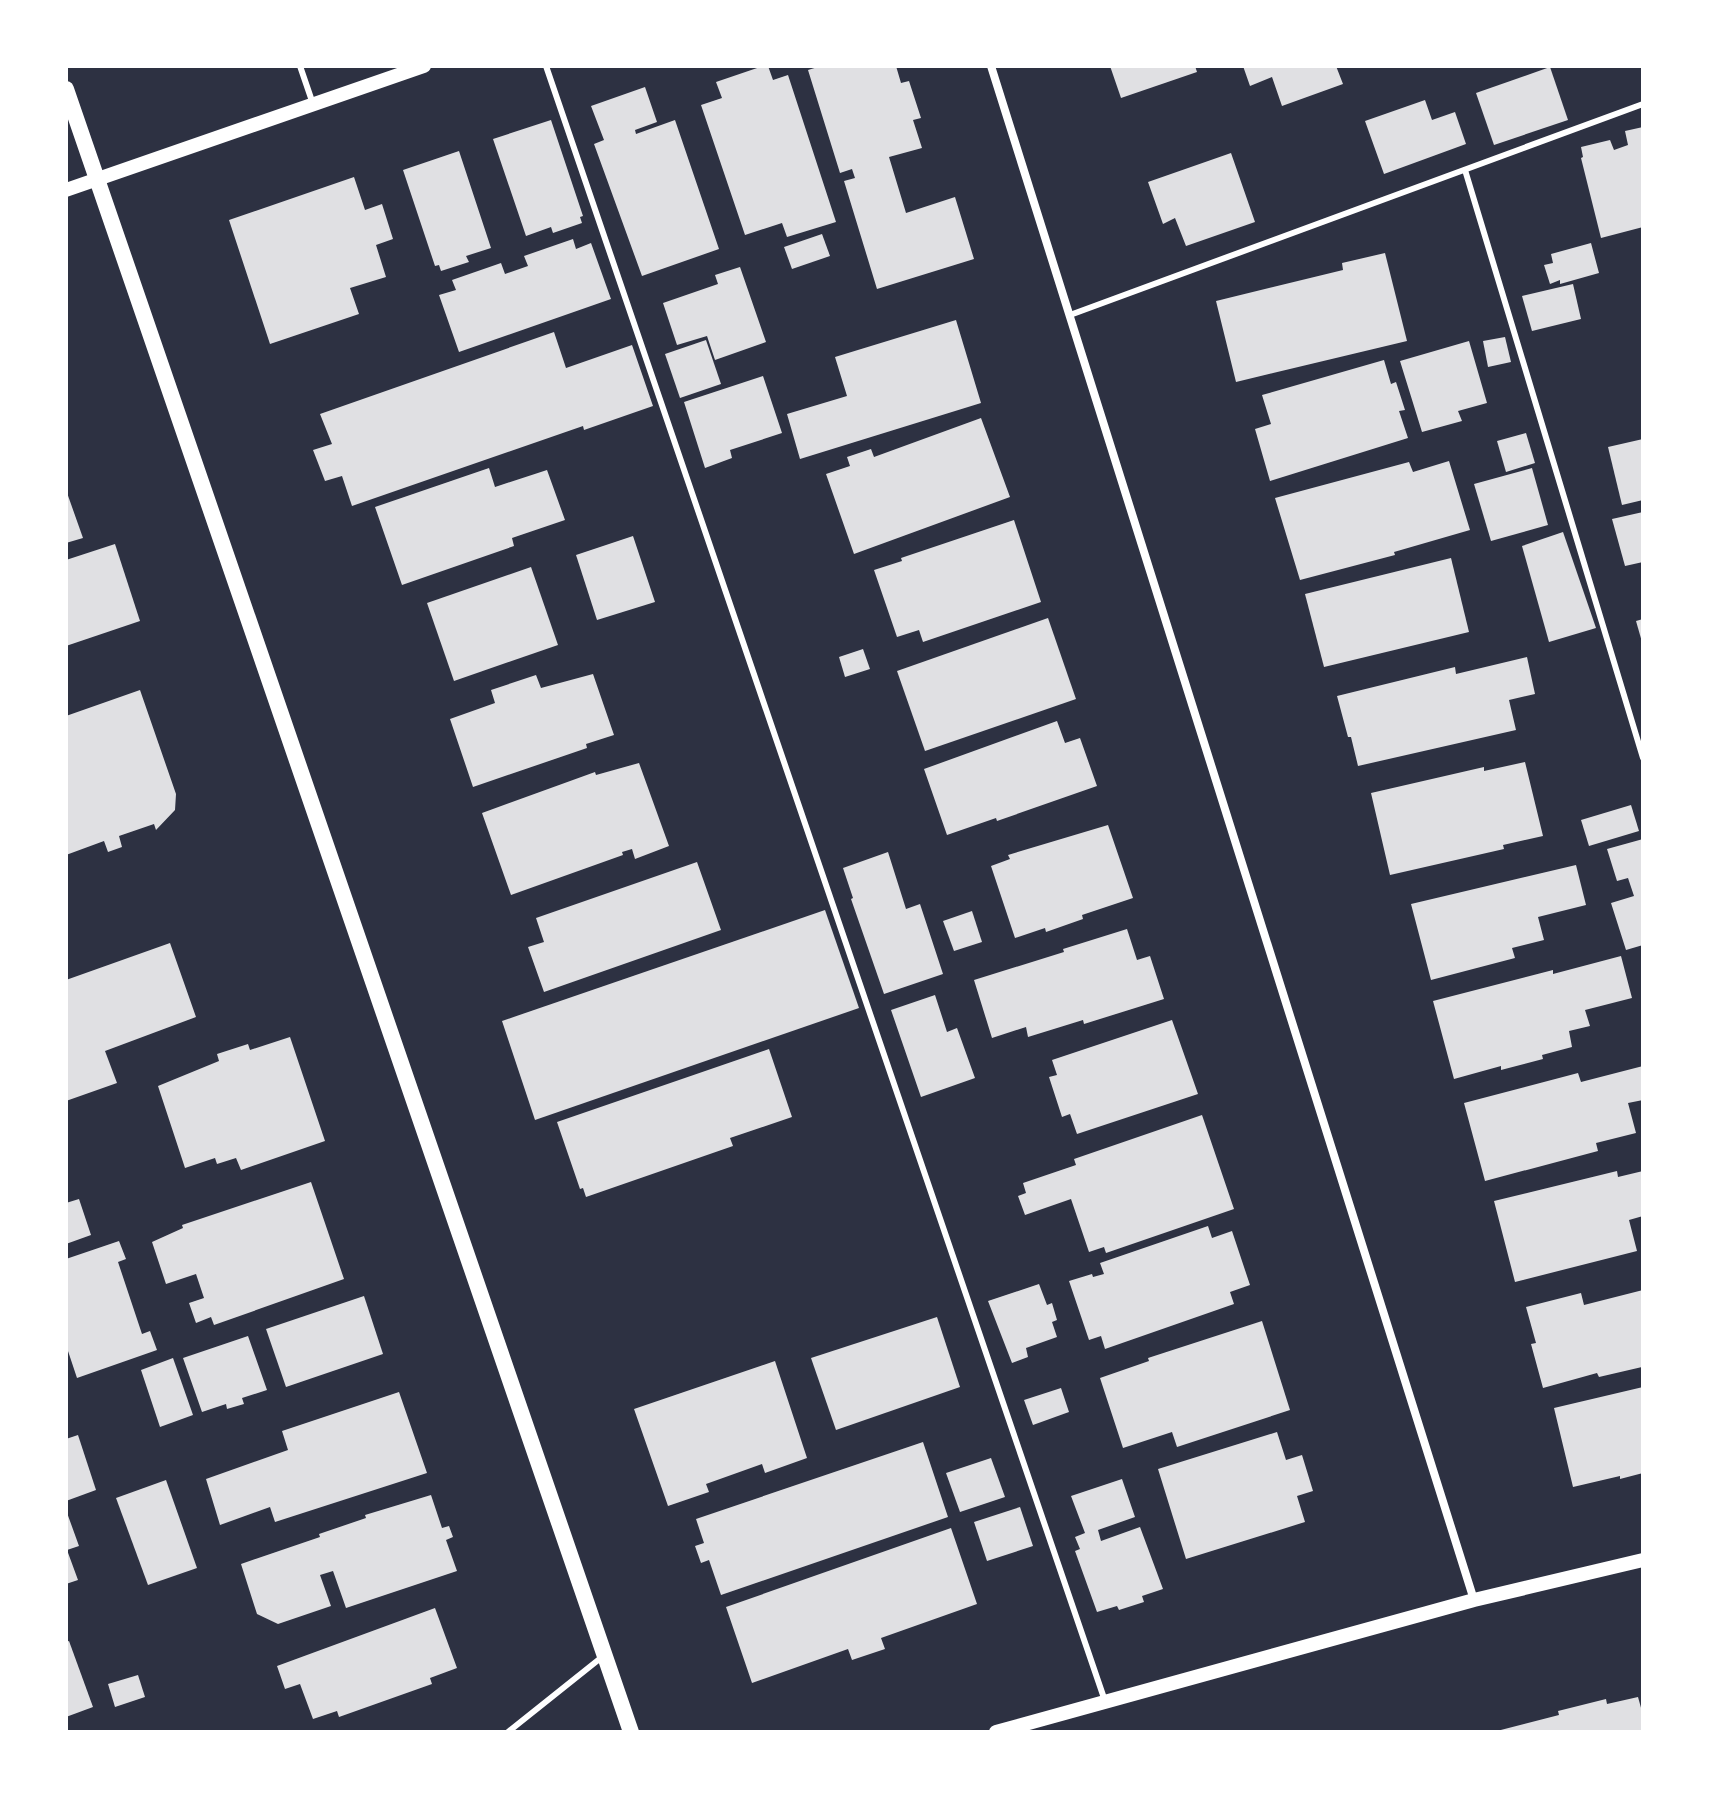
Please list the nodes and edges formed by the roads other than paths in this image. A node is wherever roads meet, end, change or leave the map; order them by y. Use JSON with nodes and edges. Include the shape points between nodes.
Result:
{"nodes":[{"id":1,"x":300,"y":66,"type":"edge"},
{"id":2,"x":424,"y":66,"type":"edge"},
{"id":3,"x":546,"y":66,"type":"edge"},
{"id":4,"x":991,"y":66,"type":"edge"},
{"id":5,"x":66,"y":89,"type":"edge"},
{"id":6,"x":1643,"y":104,"type":"edge"},
{"id":7,"x":314,"y":105,"type":"junction"},
{"id":8,"x":1465,"y":170,"type":"junction"},
{"id":9,"x":97,"y":179,"type":"junction"},
{"id":10,"x":66,"y":190,"type":"edge"},
{"id":11,"x":1070,"y":315,"type":"junction"},
{"id":12,"x":1643,"y":758,"type":"edge"},
{"id":13,"x":1643,"y":1560,"type":"edge"},
{"id":14,"x":1474,"y":1600,"type":"junction"},
{"id":15,"x":604,"y":1655,"type":"junction"},
{"id":16,"x":1105,"y":1701,"type":"junction"},
{"id":17,"x":508,"y":1732,"type":"edge"},
{"id":18,"x":631,"y":1732,"type":"edge"},
{"id":19,"x":996,"y":1732,"type":"edge"}],
"edges":[{"from":1,"to":7,"type":"lane"},
{"from":2,"to":7,"type":"street"},
{"from":3,"to":16,"type":"lane"},
{"from":4,"to":11,"type":"street"},
{"from":5,"to":9,"type":"main road"},
{"from":6,"to":8,"type":"lane"},
{"from":7,"to":9,"type":"street"},
{"from":8,"to":11,"type":"lane"},
{"from":8,"to":12,"type":"lane"},
{"from":9,"to":10,"type":"street"},
{"from":9,"to":15,"type":"main road"},
{"from":11,"to":14,"type":"street"},
{"from":13,"to":14,"type":"street"},
{"from":14,"to":16,"type":"street"},
{"from":15,"to":17,"type":"lane"},
{"from":15,"to":18,"type":"main road"},
{"from":16,"to":19,"type":"street"}]}
